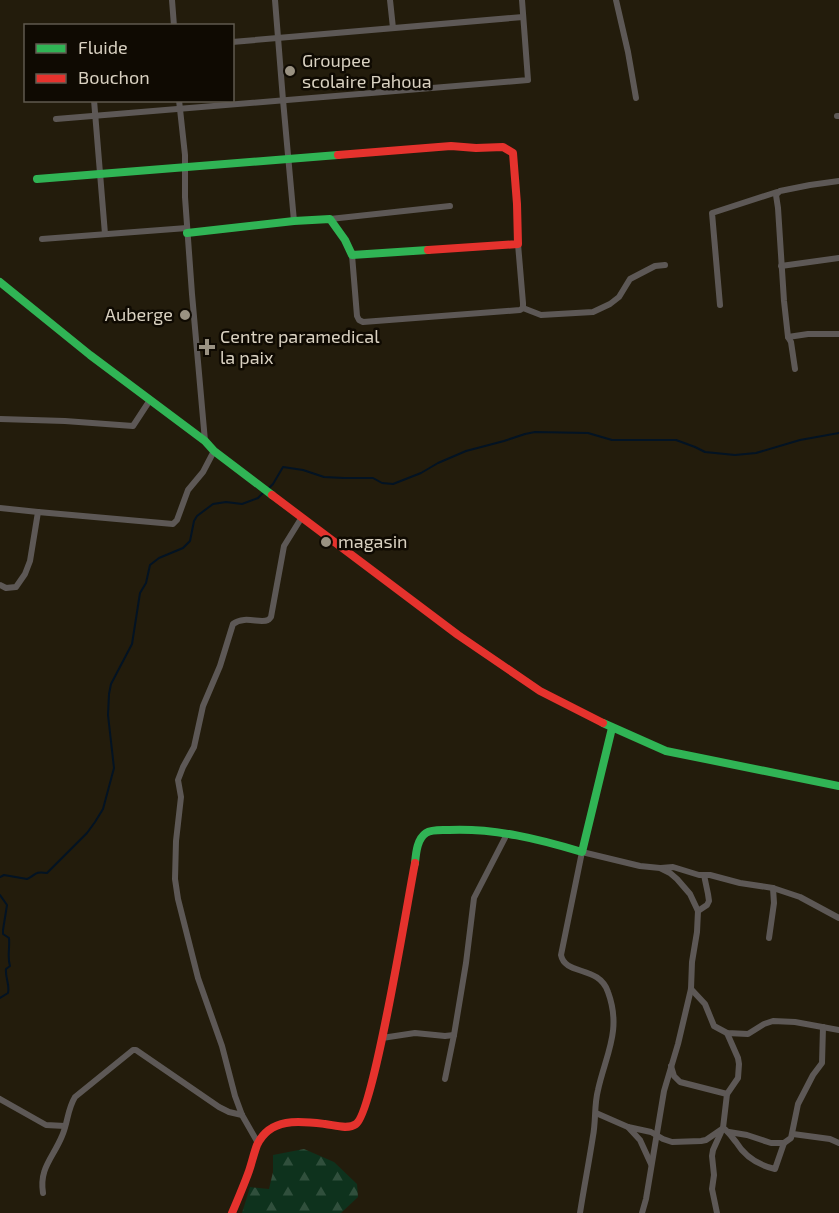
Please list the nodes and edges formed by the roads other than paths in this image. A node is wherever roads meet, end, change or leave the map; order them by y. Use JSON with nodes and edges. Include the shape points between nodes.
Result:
{"nodes":[{"id":1,"x":172,"y":0,"type":"edge"},
{"id":2,"x":275,"y":0,"type":"edge"},
{"id":3,"x":390,"y":0,"type":"edge"},
{"id":4,"x":522,"y":0,"type":"edge"},
{"id":5,"x":616,"y":0,"type":"edge"},
{"id":6,"x":523,"y":17,"type":"junction"},
{"id":7,"x":174,"y":24,"type":"edge"},
{"id":8,"x":393,"y":28,"type":"junction"},
{"id":9,"x":278,"y":38,"type":"junction"},
{"id":10,"x":234,"y":42,"type":"edge"},
{"id":11,"x":636,"y":98,"type":"dead end"},
{"id":12,"x":283,"y":100,"type":"junction"},
{"id":13,"x":94,"y":102,"type":"edge"},
{"id":14,"x":179,"y":102,"type":"edge"},
{"id":15,"x":180,"y":109,"type":"junction"},
{"id":16,"x":96,"y":116,"type":"junction"},
{"id":17,"x":56,"y":119,"type":"dead end"},
{"id":18,"x":288,"y":159,"type":"junction"},
{"id":19,"x":184,"y":169,"type":"junction"},
{"id":20,"x":101,"y":175,"type":"junction"},
{"id":21,"x":37,"y":179,"type":"dead end"},
{"id":22,"x":839,"y":181,"type":"edge"},
{"id":23,"x":777,"y":192,"type":"junction"},
{"id":24,"x":450,"y":206,"type":"dead end"},
{"id":25,"x":330,"y":219,"type":"junction"},
{"id":26,"x":294,"y":221,"type":"junction"},
{"id":27,"x":187,"y":231,"type":"junction"},
{"id":28,"x":105,"y":234,"type":"junction"},
{"id":29,"x":42,"y":239,"type":"dead end"},
{"id":30,"x":518,"y":244,"type":"junction"},
{"id":31,"x":352,"y":255,"type":"junction"},
{"id":32,"x":839,"y":258,"type":"edge"},
{"id":33,"x":665,"y":265,"type":"dead end"},
{"id":34,"x":781,"y":266,"type":"junction"},
{"id":35,"x":0,"y":282,"type":"edge"},
{"id":36,"x":720,"y":305,"type":"dead end"},
{"id":37,"x":523,"y":308,"type":"junction"},
{"id":38,"x":839,"y":334,"type":"edge"},
{"id":39,"x":788,"y":337,"type":"junction"},
{"id":40,"x":795,"y":369,"type":"dead end"},
{"id":41,"x":150,"y":400,"type":"junction"},
{"id":42,"x":0,"y":419,"type":"edge"},
{"id":43,"x":205,"y":441,"type":"junction"},
{"id":44,"x":214,"y":451,"type":"junction"},
{"id":45,"x":0,"y":508,"type":"edge"},
{"id":46,"x":38,"y":512,"type":"junction"},
{"id":47,"x":302,"y":517,"type":"junction"},
{"id":48,"x":0,"y":585,"type":"edge"},
{"id":49,"x":612,"y":729,"type":"junction"},
{"id":50,"x":839,"y":786,"type":"edge"},
{"id":51,"x":507,"y":834,"type":"junction"},
{"id":52,"x":582,"y":852,"type":"junction"},
{"id":53,"x":660,"y":868,"type":"junction"},
{"id":54,"x":681,"y":869,"type":"junction"},
{"id":55,"x":704,"y":875,"type":"junction"},
{"id":56,"x":677,"y":879,"type":"junction"},
{"id":57,"x":772,"y":888,"type":"junction"},
{"id":58,"x":698,"y":911,"type":"junction"},
{"id":59,"x":839,"y":918,"type":"edge"},
{"id":60,"x":769,"y":939,"type":"dead end"},
{"id":61,"x":691,"y":989,"type":"junction"},
{"id":62,"x":823,"y":1027,"type":"junction"},
{"id":63,"x":839,"y":1030,"type":"edge"},
{"id":64,"x":727,"y":1033,"type":"junction"},
{"id":65,"x":454,"y":1035,"type":"junction"},
{"id":66,"x":382,"y":1038,"type":"junction"},
{"id":67,"x":671,"y":1065,"type":"junction"},
{"id":68,"x":445,"y":1079,"type":"dead end"},
{"id":69,"x":727,"y":1094,"type":"junction"},
{"id":70,"x":0,"y":1100,"type":"edge"},
{"id":71,"x":596,"y":1113,"type":"junction"},
{"id":72,"x":242,"y":1115,"type":"junction"},
{"id":73,"x":65,"y":1126,"type":"junction"},
{"id":74,"x":628,"y":1127,"type":"junction"},
{"id":75,"x":725,"y":1130,"type":"junction"},
{"id":76,"x":793,"y":1134,"type":"junction"},
{"id":77,"x":657,"y":1135,"type":"junction"},
{"id":78,"x":258,"y":1143,"type":"junction"},
{"id":79,"x":784,"y":1143,"type":"junction"},
{"id":80,"x":839,"y":1143,"type":"edge"},
{"id":81,"x":651,"y":1165,"type":"junction"},
{"id":82,"x":43,"y":1193,"type":"dead end"},
{"id":83,"x":642,"y":1212,"type":"edge"},
{"id":84,"x":232,"y":1213,"type":"edge"},
{"id":85,"x":580,"y":1213,"type":"edge"},
{"id":86,"x":717,"y":1213,"type":"edge"}],
"edges":[{"from":1,"to":7,"type":"street"},
{"from":2,"to":9,"type":"street"},
{"from":3,"to":8,"type":"street"},
{"from":4,"to":6,"type":"street"},
{"from":5,"to":11,"type":"street"},
{"from":6,"to":8,"type":"street"},
{"from":6,"to":12,"type":"street","via":[[528,80]]},
{"from":8,"to":9,"type":"street"},
{"from":9,"to":10,"type":"street"},
{"from":9,"to":12,"type":"street"},
{"from":12,"to":15,"type":"street"},
{"from":12,"to":18,"type":"street"},
{"from":13,"to":16,"type":"street"},
{"from":14,"to":15,"type":"street"},
{"from":15,"to":16,"type":"street"},
{"from":15,"to":19,"type":"street"},
{"from":16,"to":17,"type":"street"},
{"from":16,"to":20,"type":"street"},
{"from":18,"to":19,"type":"street"},
{"from":18,"to":26,"type":"street"},
{"from":18,"to":30,"type":"street","via":[[451,146],[508,148],[514,160]]},
{"from":19,"to":20,"type":"street"},
{"from":19,"to":27,"type":"street"},
{"from":20,"to":21,"type":"street"},
{"from":20,"to":28,"type":"street"},
{"from":22,"to":23,"type":"street"},
{"from":23,"to":34,"type":"street"},
{"from":23,"to":36,"type":"street","via":[[712,213]]},
{"from":24,"to":25,"type":"street"},
{"from":25,"to":26,"type":"street"},
{"from":25,"to":31,"type":"street"},
{"from":26,"to":27,"type":"street"},
{"from":27,"to":28,"type":"street"},
{"from":27,"to":43,"type":"street"},
{"from":28,"to":29,"type":"street"},
{"from":30,"to":31,"type":"street"},
{"from":30,"to":37,"type":"street"},
{"from":31,"to":37,"type":"street","via":[[357,316],[363,322]]},
{"from":32,"to":34,"type":"street"},
{"from":33,"to":37,"type":"street","via":[[630,279],[619,297],[593,312],[541,315]]},
{"from":34,"to":39,"type":"street"},
{"from":35,"to":41,"type":"street"},
{"from":38,"to":39,"type":"street"},
{"from":39,"to":40,"type":"street"},
{"from":41,"to":42,"type":"street","via":[[133,426]]},
{"from":41,"to":43,"type":"street"},
{"from":43,"to":44,"type":"street"},
{"from":44,"to":46,"type":"street","via":[[188,490],[173,524]]},
{"from":44,"to":47,"type":"street"},
{"from":45,"to":46,"type":"street"},
{"from":46,"to":48,"type":"street","via":[[25,574],[16,587]]},
{"from":47,"to":49,"type":"street","via":[[467,642],[540,691]]},
{"from":47,"to":72,"type":"street","via":[[284,546],[271,617],[233,624],[203,706],[194,747],[178,780],[178,899],[198,978]]},
{"from":49,"to":50,"type":"street","via":[[666,751]]},
{"from":49,"to":52,"type":"street"},
{"from":51,"to":52,"type":"street"},
{"from":51,"to":65,"type":"street","via":[[474,898]]},
{"from":51,"to":66,"type":"street","via":[[435,831],[426,833],[418,844]]},
{"from":52,"to":53,"type":"street"},
{"from":52,"to":71,"type":"street","via":[[561,955],[567,966],[604,982],[613,1007],[612,1040]]},
{"from":53,"to":54,"type":"street"},
{"from":53,"to":56,"type":"street"},
{"from":54,"to":55,"type":"street"},
{"from":54,"to":56,"type":"street"},
{"from":55,"to":57,"type":"street"},
{"from":55,"to":58,"type":"street","via":[[709,903]]},
{"from":56,"to":58,"type":"street"},
{"from":57,"to":59,"type":"street","via":[[800,897]]},
{"from":57,"to":60,"type":"street"},
{"from":58,"to":61,"type":"street"},
{"from":61,"to":64,"type":"street","via":[[705,1004],[714,1026]]},
{"from":61,"to":67,"type":"street"},
{"from":62,"to":63,"type":"street"},
{"from":62,"to":64,"type":"street","via":[[773,1021],[748,1034]]},
{"from":62,"to":76,"type":"street","via":[[822,1063],[798,1104]]},
{"from":64,"to":69,"type":"street","via":[[739,1064],[738,1078]]},
{"from":65,"to":66,"type":"street","via":[[415,1033]]},
{"from":65,"to":68,"type":"street"},
{"from":66,"to":78,"type":"street","via":[[363,1116],[357,1124],[349,1127],[286,1122],[269,1128]]},
{"from":67,"to":69,"type":"street","via":[[680,1082]]},
{"from":67,"to":77,"type":"street"},
{"from":69,"to":75,"type":"street"},
{"from":70,"to":73,"type":"street","via":[[46,1125]]},
{"from":71,"to":74,"type":"street"},
{"from":71,"to":85,"type":"street"},
{"from":72,"to":73,"type":"street","via":[[219,1107],[134,1050],[75,1097]]},
{"from":72,"to":78,"type":"street"},
{"from":73,"to":82,"type":"street","via":[[43,1173]]},
{"from":74,"to":77,"type":"street"},
{"from":74,"to":81,"type":"street","via":[[640,1140]]},
{"from":75,"to":77,"type":"street","via":[[701,1141],[672,1142]]},
{"from":75,"to":79,"type":"street"},
{"from":75,"to":79,"type":"street","via":[[748,1156],[775,1169]]},
{"from":75,"to":86,"type":"street","via":[[712,1156]]},
{"from":76,"to":79,"type":"street"},
{"from":76,"to":80,"type":"street"},
{"from":77,"to":81,"type":"street"},
{"from":78,"to":84,"type":"street"},
{"from":81,"to":83,"type":"street"}]}
